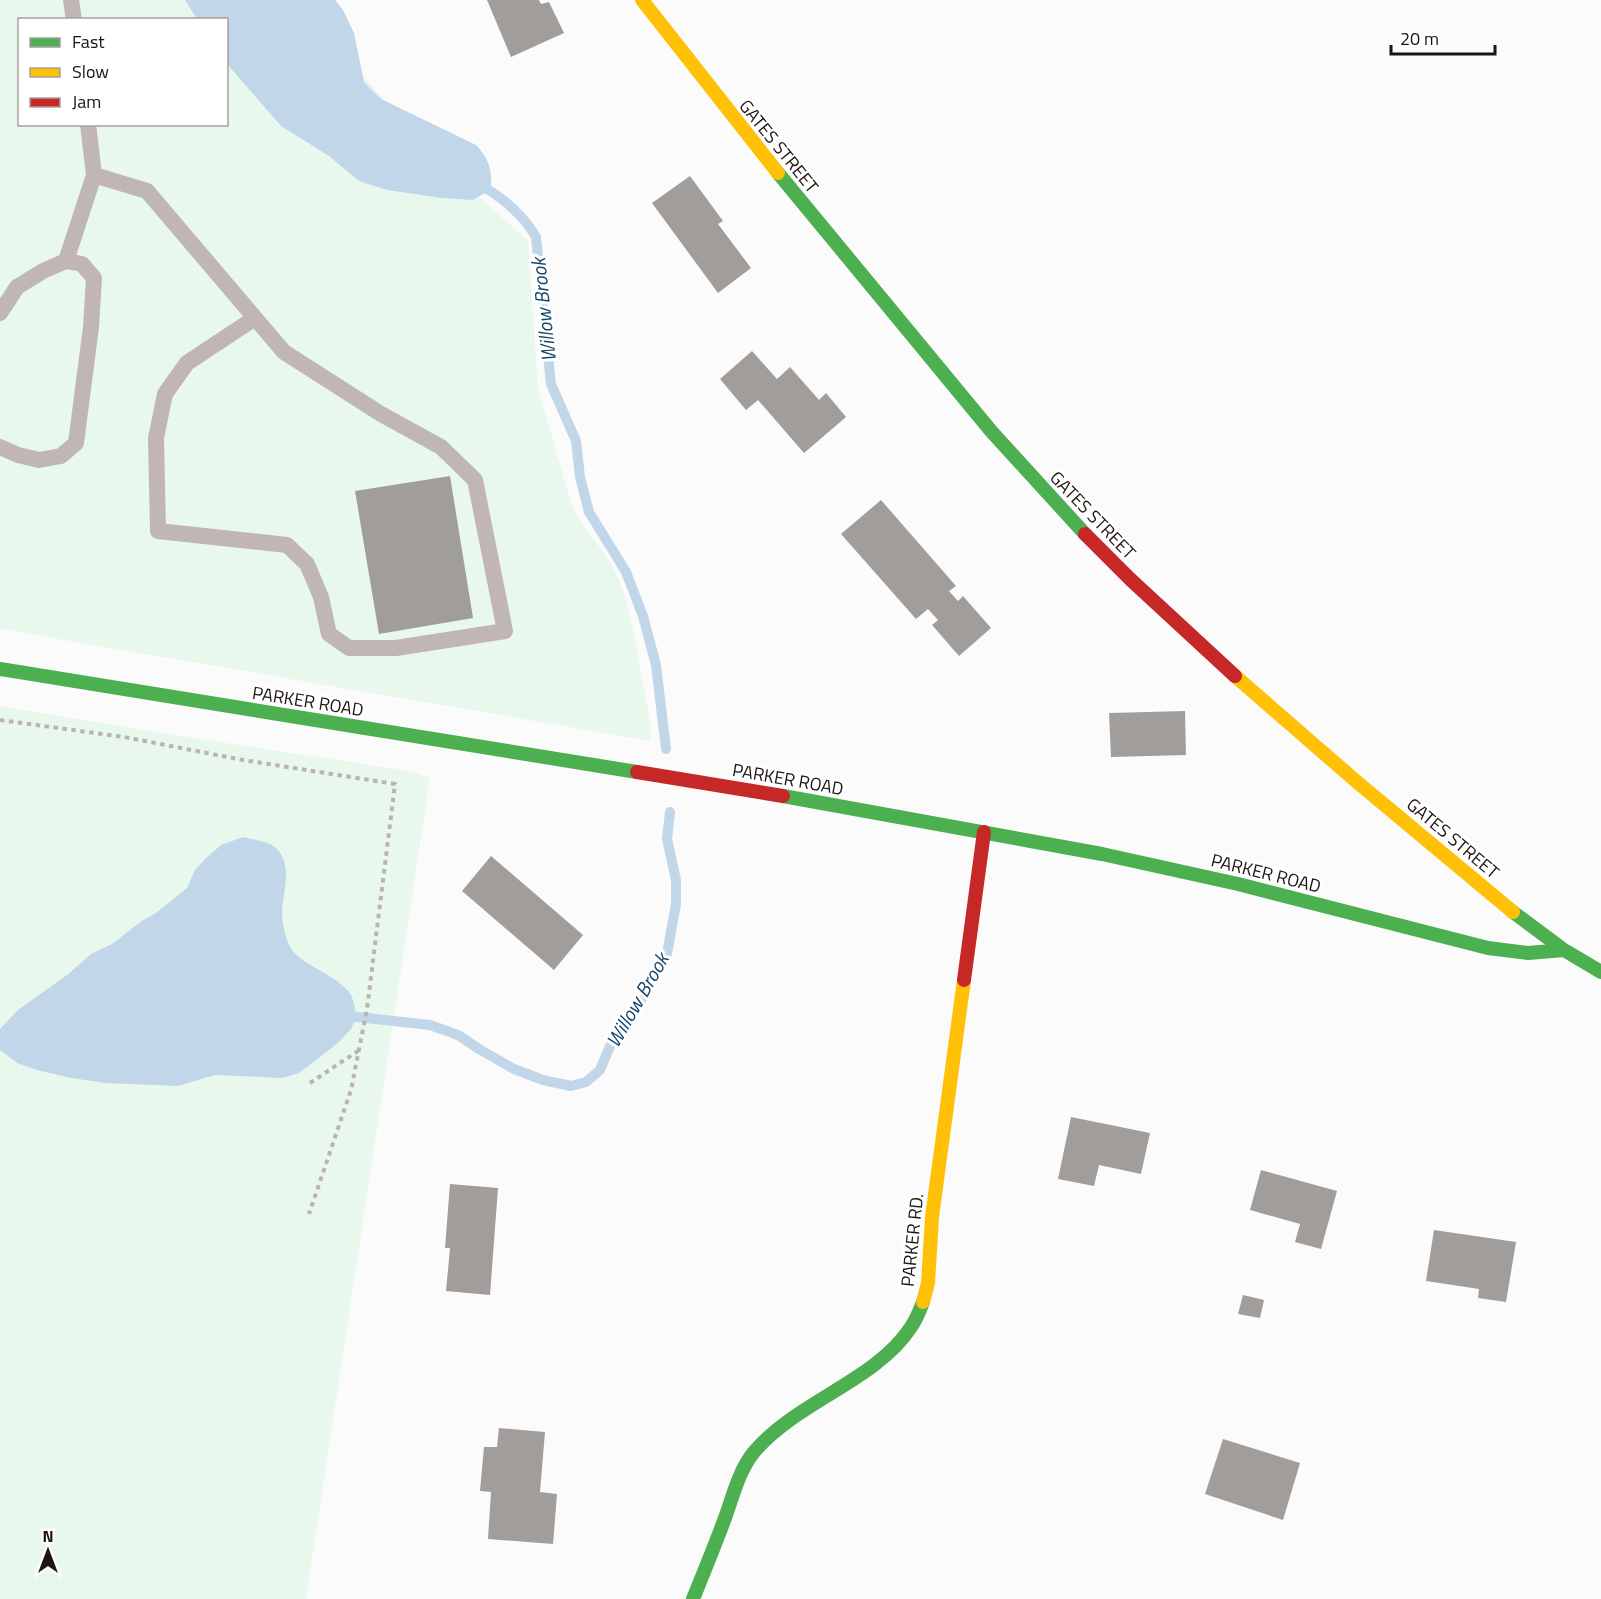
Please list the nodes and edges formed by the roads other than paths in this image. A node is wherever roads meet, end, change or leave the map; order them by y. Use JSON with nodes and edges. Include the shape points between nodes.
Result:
{"nodes":[{"id":1,"x":71,"y":0,"type":"edge"},
{"id":2,"x":642,"y":0,"type":"edge"},
{"id":3,"x":74,"y":18,"type":"edge"},
{"id":4,"x":88,"y":126,"type":"edge"},
{"id":5,"x":94,"y":175,"type":"junction"},
{"id":6,"x":66,"y":261,"type":"junction"},
{"id":7,"x":0,"y":313,"type":"edge"},
{"id":8,"x":255,"y":318,"type":"junction"},
{"id":9,"x":0,"y":447,"type":"edge"},
{"id":10,"x":0,"y":669,"type":"edge"},
{"id":11,"x":984,"y":832,"type":"junction"},
{"id":12,"x":1564,"y":950,"type":"junction"},
{"id":13,"x":1601,"y":972,"type":"edge"},
{"id":14,"x":693,"y":1599,"type":"edge"}],
"edges":[{"from":1,"to":3,"type":"lane"},
{"from":2,"to":12,"type":"street","name":"GATES STREET","via":[[839,249],[990,430],[1082,530],[1273,710]]},
{"from":4,"to":5,"type":"lane"},
{"from":5,"to":6,"type":"lane"},
{"from":5,"to":8,"type":"lane","via":[[147,191]]},
{"from":6,"to":7,"type":"lane","via":[[17,287]]},
{"from":6,"to":9,"type":"lane","via":[[82,264],[94,278],[92,327],[76,443],[61,456],[39,460]]},
{"from":8,"to":8,"type":"lane","via":[[187,363],[165,394],[156,438],[158,531],[287,545],[307,564],[321,597],[329,634],[349,648],[396,648],[505,631],[475,480],[441,447],[284,352]]},
{"from":10,"to":11,"type":"street","name":"PARKER ROAD"},
{"from":11,"to":12,"type":"street","name":"PARKER ROAD","via":[[1188,872],[1488,948],[1528,953]]},
{"from":11,"to":14,"type":"street","name":"PARKER RD.","via":[[923,1303],[912,1328],[893,1348],[796,1414],[754,1452],[738,1478]]},
{"from":12,"to":13,"type":"street","name":"GATES STREET"}]}
